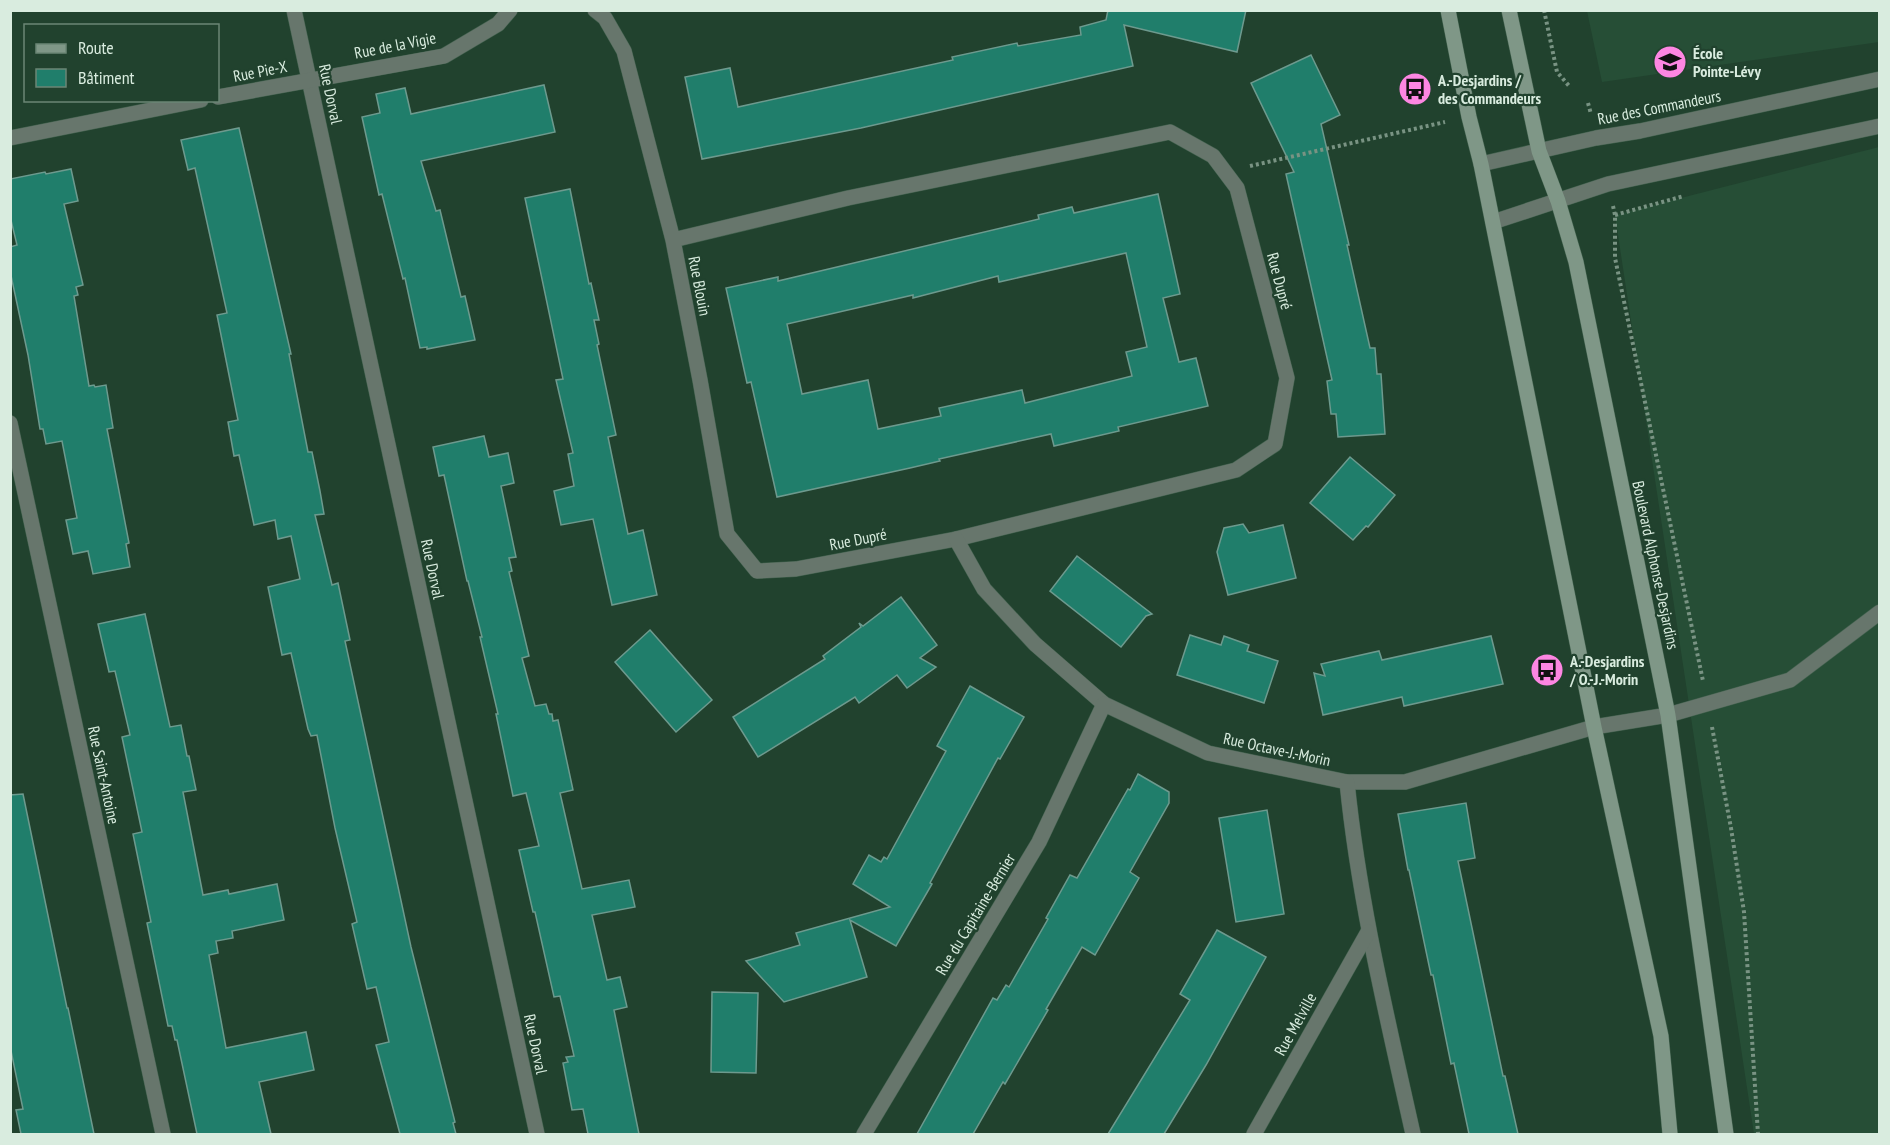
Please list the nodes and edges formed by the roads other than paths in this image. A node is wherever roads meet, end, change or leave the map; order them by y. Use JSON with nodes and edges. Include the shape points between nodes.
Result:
{"nodes":[{"id":1,"x":294,"y":10,"type":"edge"},
{"id":2,"x":510,"y":10,"type":"edge"},
{"id":3,"x":596,"y":10,"type":"edge"},
{"id":4,"x":1448,"y":10,"type":"edge"},
{"id":5,"x":1509,"y":10,"type":"edge"},
{"id":6,"x":309,"y":79,"type":"junction"},
{"id":7,"x":1880,"y":79,"type":"edge"},
{"id":8,"x":219,"y":97,"type":"edge"},
{"id":9,"x":191,"y":102,"type":"edge"},
{"id":10,"x":1880,"y":126,"type":"edge"},
{"id":11,"x":10,"y":138,"type":"edge"},
{"id":12,"x":1539,"y":151,"type":"junction"},
{"id":13,"x":1481,"y":164,"type":"junction"},
{"id":14,"x":1558,"y":201,"type":"junction"},
{"id":15,"x":1493,"y":222,"type":"junction"},
{"id":16,"x":672,"y":240,"type":"junction"},
{"id":17,"x":10,"y":423,"type":"edge"},
{"id":18,"x":956,"y":539,"type":"junction"},
{"id":19,"x":757,"y":571,"type":"joint"},
{"id":20,"x":1880,"y":612,"type":"edge"},
{"id":21,"x":1104,"y":704,"type":"junction"},
{"id":22,"x":1668,"y":715,"type":"junction"},
{"id":23,"x":1594,"y":728,"type":"junction"},
{"id":24,"x":1347,"y":782,"type":"junction"},
{"id":25,"x":1368,"y":932,"type":"junction"},
{"id":26,"x":163,"y":1134,"type":"edge"},
{"id":27,"x":537,"y":1134,"type":"edge"},
{"id":28,"x":864,"y":1134,"type":"edge"},
{"id":29,"x":1254,"y":1134,"type":"edge"},
{"id":30,"x":1413,"y":1134,"type":"edge"},
{"id":31,"x":1670,"y":1134,"type":"edge"},
{"id":32,"x":1726,"y":1134,"type":"edge"}],
"edges":[{"from":1,"to":6,"type":"street","name":"Rue Dorval"},
{"from":2,"to":6,"type":"street","name":"Rue de la Vigie","via":[[498,24],[444,56]]},
{"from":3,"to":16,"type":"street","name":"Rue Blouin","via":[[624,51]]},
{"from":4,"to":13,"type":"main road"},
{"from":5,"to":12,"type":"main road","name":"Boulevard Alphonse-Desjardins"},
{"from":6,"to":8,"type":"street","name":"Rue Pie-X"},
{"from":6,"to":27,"type":"street","name":"Rue Dorval"},
{"from":7,"to":12,"type":"street","name":"Rue des Commandeurs"},
{"from":9,"to":11,"type":"street"},
{"from":10,"to":14,"type":"street","via":[[1608,184]]},
{"from":12,"to":13,"type":"street","name":"Rue des Commandeurs"},
{"from":12,"to":14,"type":"main road","name":"Boulevard Alphonse-Desjardins"},
{"from":13,"to":15,"type":"main road"},
{"from":14,"to":15,"type":"street"},
{"from":14,"to":22,"type":"main road","name":"Boulevard Alphonse-Desjardins","via":[[1576,262]]},
{"from":15,"to":23,"type":"main road"},
{"from":16,"to":18,"type":"street","name":"Rue Dupré","via":[[848,198],[1170,132],[1213,156],[1237,188],[1287,378],[1275,444],[1236,470]]},
{"from":16,"to":19,"type":"street","name":"Rue Blouin","via":[[727,534]]},
{"from":17,"to":26,"type":"street","name":"Rue Saint-Antoine"},
{"from":18,"to":19,"type":"street","name":"Rue Dupré","via":[[796,569]]},
{"from":18,"to":21,"type":"street","name":"Rue Octave-J.-Morin","via":[[984,590],[1035,644]]},
{"from":20,"to":22,"type":"street","name":"Rue Octave-J.-Morin","via":[[1790,680]]},
{"from":21,"to":24,"type":"street","name":"Rue Octave-J.-Morin","via":[[1208,753]]},
{"from":21,"to":28,"type":"street","name":"Rue du Capitaine-Bernier","via":[[1039,842]]},
{"from":22,"to":23,"type":"street","name":"Rue Octave-J.-Morin"},
{"from":22,"to":32,"type":"main road","name":"Boulevard Alphonse-Desjardins"},
{"from":23,"to":24,"type":"street","name":"Rue Octave-J.-Morin","via":[[1405,782]]},
{"from":23,"to":31,"type":"main road","via":[[1661,1036]]},
{"from":24,"to":25,"type":"street"},
{"from":25,"to":29,"type":"street","name":"Rue Melville"},
{"from":25,"to":30,"type":"street"}]}
